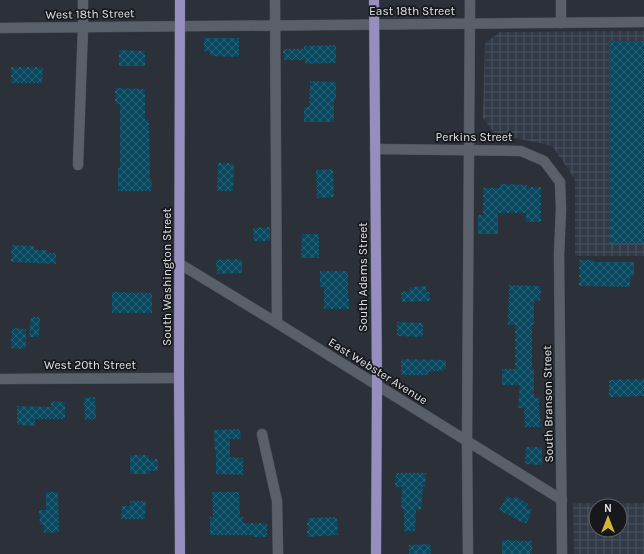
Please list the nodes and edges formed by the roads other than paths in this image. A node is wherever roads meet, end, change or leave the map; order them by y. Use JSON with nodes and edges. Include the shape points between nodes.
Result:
{"nodes":[{"id":1,"x":84,"y":0,"type":"edge"},
{"id":2,"x":180,"y":0,"type":"edge"},
{"id":3,"x":275,"y":0,"type":"edge"},
{"id":4,"x":374,"y":0,"type":"edge"},
{"id":5,"x":470,"y":0,"type":"edge"},
{"id":6,"x":561,"y":0,"type":"edge"},
{"id":7,"x":644,"y":22,"type":"edge"},
{"id":8,"x":560,"y":23,"type":"junction"},
{"id":9,"x":374,"y":24,"type":"junction"},
{"id":10,"x":470,"y":24,"type":"junction"},
{"id":11,"x":275,"y":25,"type":"junction"},
{"id":12,"x":179,"y":26,"type":"junction"},
{"id":13,"x":84,"y":27,"type":"junction"},
{"id":14,"x":0,"y":28,"type":"edge"},
{"id":15,"x":375,"y":149,"type":"junction"},
{"id":16,"x":469,"y":151,"type":"junction"},
{"id":17,"x":78,"y":165,"type":"dead end"},
{"id":18,"x":559,"y":255,"type":"joint"},
{"id":19,"x":180,"y":264,"type":"junction"},
{"id":20,"x":277,"y":323,"type":"junction"},
{"id":21,"x":179,"y":378,"type":"junction"},
{"id":22,"x":0,"y":379,"type":"edge"},
{"id":23,"x":377,"y":385,"type":"junction"},
{"id":24,"x":262,"y":434,"type":"dead end"},
{"id":25,"x":467,"y":441,"type":"junction"},
{"id":26,"x":562,"y":500,"type":"junction"},
{"id":27,"x":180,"y":554,"type":"edge"},
{"id":28,"x":278,"y":554,"type":"edge"},
{"id":29,"x":376,"y":554,"type":"edge"},
{"id":30,"x":468,"y":554,"type":"edge"},
{"id":31,"x":562,"y":554,"type":"edge"}],
"edges":[{"from":1,"to":13,"type":"street"},
{"from":2,"to":12,"type":"main road","name":"South Washington Street"},
{"from":3,"to":11,"type":"street"},
{"from":4,"to":9,"type":"main road","name":"South Adams Street"},
{"from":5,"to":10,"type":"street"},
{"from":6,"to":8,"type":"street"},
{"from":7,"to":8,"type":"street","name":"East 18th Street"},
{"from":8,"to":10,"type":"street","name":"East 18th Street"},
{"from":9,"to":10,"type":"street","name":"East 18th Street"},
{"from":9,"to":11,"type":"street","name":"East 18th Street"},
{"from":9,"to":15,"type":"main road","name":"South Adams Street"},
{"from":10,"to":16,"type":"street"},
{"from":11,"to":12,"type":"street","name":"East 18th Street"},
{"from":11,"to":20,"type":"street"},
{"from":12,"to":13,"type":"street","name":"West 18th Street"},
{"from":12,"to":19,"type":"main road","name":"South Washington Street"},
{"from":13,"to":14,"type":"street","name":"West 18th Street"},
{"from":13,"to":17,"type":"street"},
{"from":15,"to":16,"type":"street","name":"Perkins Street"},
{"from":15,"to":23,"type":"main road","name":"South Adams Street"},
{"from":16,"to":18,"type":"street","name":"Perkins Street","via":[[521,151],[544,161],[560,182]]},
{"from":16,"to":25,"type":"street"},
{"from":18,"to":26,"type":"street","name":"South Branson Street"},
{"from":19,"to":20,"type":"street","name":"East Webster Avenue"},
{"from":19,"to":21,"type":"main road","name":"South Washington Street"},
{"from":20,"to":23,"type":"street","name":"East Webster Avenue"},
{"from":21,"to":22,"type":"street","name":"West 20th Street"},
{"from":21,"to":27,"type":"main road","name":"South Washington Street"},
{"from":23,"to":25,"type":"street","name":"East Webster Avenue"},
{"from":23,"to":29,"type":"main road","name":"South Adams Street"},
{"from":24,"to":28,"type":"street","via":[[277,501]]},
{"from":25,"to":26,"type":"street","name":"East Webster Avenue"},
{"from":25,"to":30,"type":"street"},
{"from":26,"to":31,"type":"street","name":"South Branson Street"}]}
